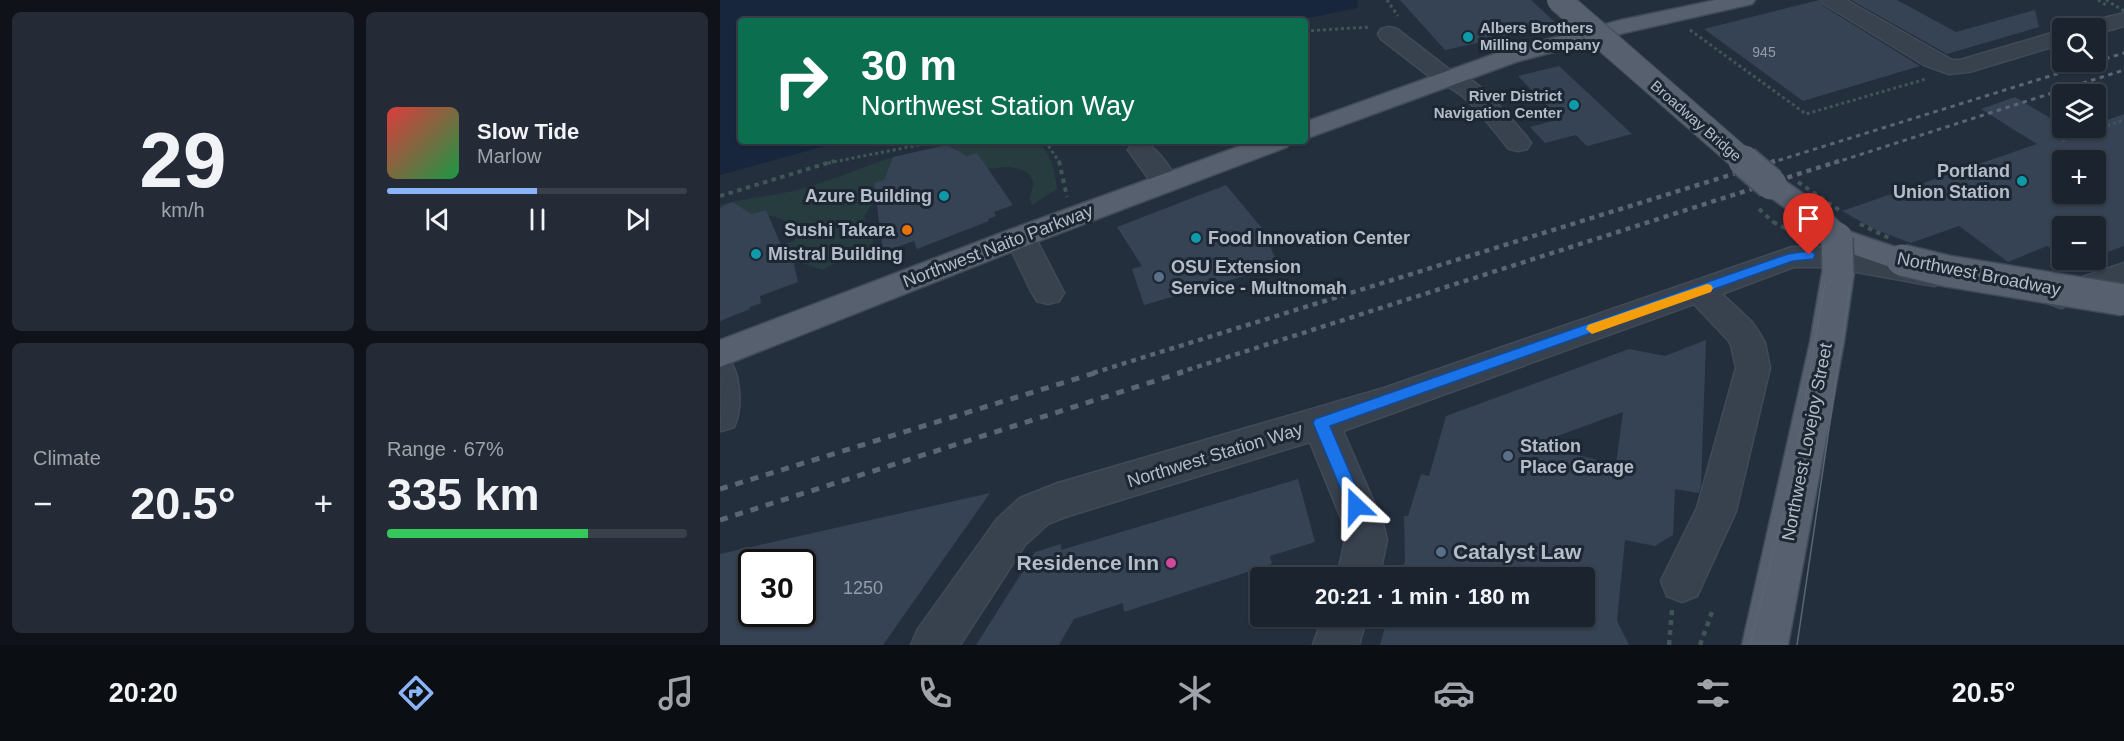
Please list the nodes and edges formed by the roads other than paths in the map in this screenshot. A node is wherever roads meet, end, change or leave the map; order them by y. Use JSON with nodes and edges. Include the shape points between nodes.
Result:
{"nodes":[{"id":1,"x":1559,"y":0,"type":"edge"},
{"id":2,"x":1745,"y":0,"type":"edge"},
{"id":3,"x":1831,"y":0,"type":"edge"},
{"id":4,"x":2124,"y":20,"type":"edge"},
{"id":5,"x":2106,"y":24,"type":"edge"},
{"id":6,"x":1384,"y":31,"type":"road end"},
{"id":7,"x":2052,"y":40,"type":"edge"},
{"id":8,"x":1448,"y":77,"type":"junction"},
{"id":9,"x":1308,"y":130,"type":"edge"},
{"id":10,"x":1518,"y":143,"type":"dead end"},
{"id":11,"x":1270,"y":144,"type":"edge"},
{"id":12,"x":1141,"y":150,"type":"dead end"},
{"id":13,"x":1166,"y":183,"type":"junction"},
{"id":14,"x":1020,"y":237,"type":"junction"},
{"id":15,"x":1837,"y":238,"type":"junction"},
{"id":16,"x":2124,"y":274,"type":"edge"},
{"id":17,"x":1700,"y":291,"type":"junction"},
{"id":18,"x":1048,"y":293,"type":"dead end"},
{"id":19,"x":2059,"y":296,"type":"junction"},
{"id":20,"x":2124,"y":300,"type":"edge"},
{"id":21,"x":2124,"y":306,"type":"edge"},
{"id":22,"x":720,"y":354,"type":"edge"},
{"id":23,"x":720,"y":374,"type":"edge"},
{"id":24,"x":721,"y":416,"type":"edge"},
{"id":25,"x":1321,"y":423,"type":"junction"},
{"id":26,"x":1360,"y":567,"type":"edge"},
{"id":27,"x":1682,"y":581,"type":"dead end"},
{"id":28,"x":1342,"y":627,"type":"edge"},
{"id":29,"x":1765,"y":644,"type":"edge"},
{"id":30,"x":934,"y":645,"type":"edge"},
{"id":31,"x":1336,"y":645,"type":"edge"}],
"edges":[{"from":1,"to":15,"type":"main road","name":"Broadway Bridge","bridge":true,"via":[[1755,173],[1819,219]]},
{"from":2,"to":8,"type":"main road","via":[[1545,46]]},
{"from":3,"to":7,"type":"street","via":[[1949,67],[1961,67]]},
{"from":4,"to":5,"type":"street"},
{"from":6,"to":8,"type":"street"},
{"from":8,"to":9,"type":"main road"},
{"from":8,"to":10,"type":"street","via":[[1479,99]]},
{"from":11,"to":13,"type":"main road","name":"Northwest Naito Parkway"},
{"from":12,"to":13,"type":"street"},
{"from":13,"to":14,"type":"main road","name":"Northwest Naito Parkway"},
{"from":14,"to":18,"type":"street"},
{"from":14,"to":22,"type":"main road","name":"Northwest Naito Parkway"},
{"from":15,"to":20,"type":"main road","name":"Northwest Broadway","bridge":true,"via":[[1925,266]]},
{"from":15,"to":29,"type":"main road","name":"Northwest Lovejoy Street","bridge":true,"via":[[1839,264],[1827,342]]},
{"from":16,"to":19,"type":"street"},
{"from":17,"to":19,"type":"street","name":"Northwest Station Way","via":[[1792,257],[1809,255]]},
{"from":17,"to":25,"type":"street","name":"Northwest Station Way"},
{"from":17,"to":27,"type":"street","via":[[1740,331],[1748,343],[1753,368],[1716,511]]},
{"from":19,"to":21,"type":"street","name":"Northwest Station Way"},
{"from":23,"to":24,"type":"street"},
{"from":25,"to":26,"type":"street","via":[[1363,523],[1366,540]]},
{"from":25,"to":30,"type":"street","name":"Northwest Station Way","via":[[1034,511],[1006,539]]},
{"from":28,"to":31,"type":"street"}]}
